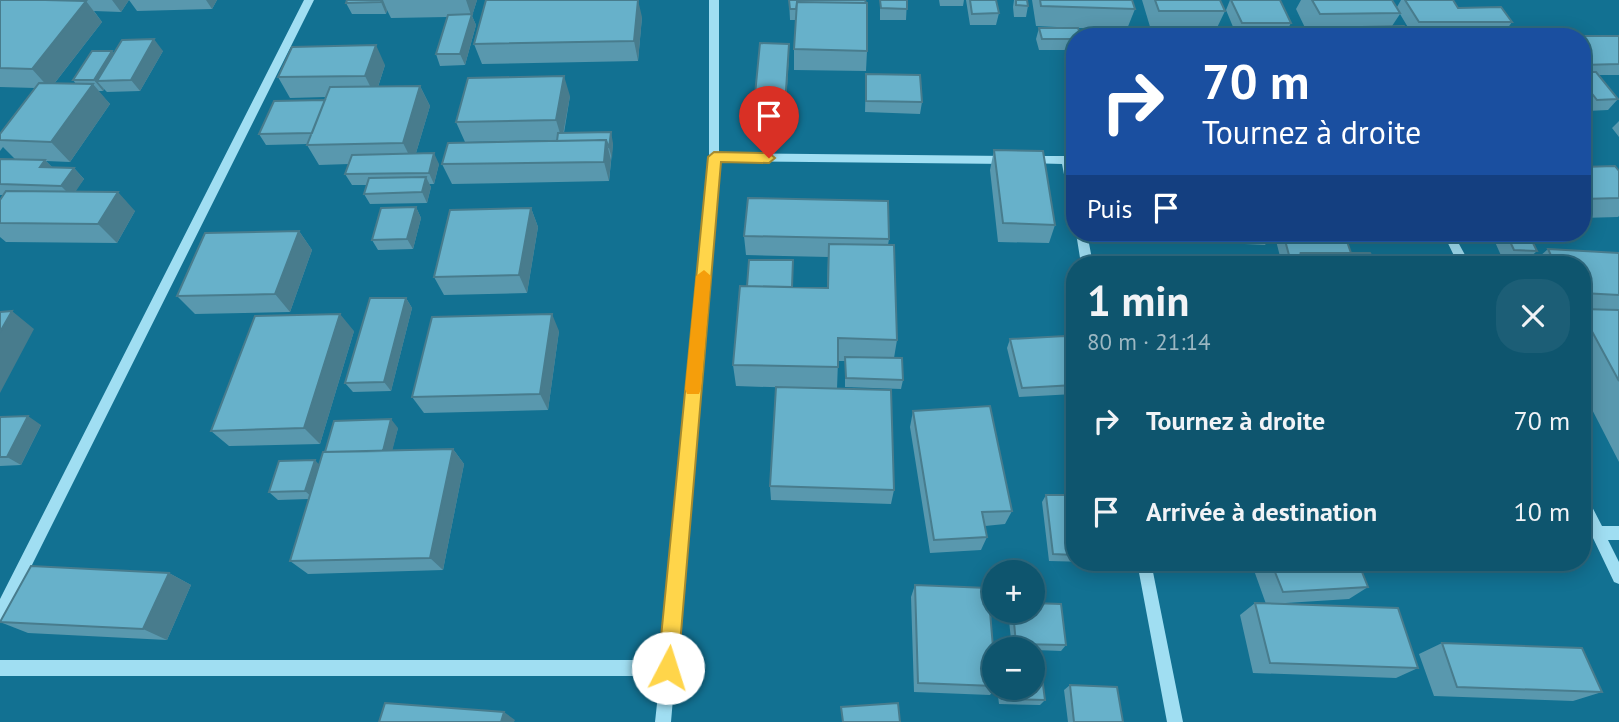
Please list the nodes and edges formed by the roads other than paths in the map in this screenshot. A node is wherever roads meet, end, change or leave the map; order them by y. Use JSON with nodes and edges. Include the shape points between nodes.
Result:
{"nodes":[{"id":1,"x":309,"y":0,"type":"edge"},
{"id":2,"x":714,"y":0,"type":"edge"},
{"id":3,"x":714,"y":157,"type":"junction"},
{"id":4,"x":1066,"y":160,"type":"edge"},
{"id":5,"x":1591,"y":519,"type":"edge"},
{"id":6,"x":1598,"y":533,"type":"junction"},
{"id":7,"x":1619,"y":534,"type":"edge"},
{"id":8,"x":1146,"y":571,"type":"edge"},
{"id":9,"x":1619,"y":577,"type":"edge"},
{"id":10,"x":0,"y":614,"type":"edge"},
{"id":11,"x":0,"y":668,"type":"edge"},
{"id":12,"x":668,"y":668,"type":"junction"},
{"id":13,"x":663,"y":722,"type":"edge"},
{"id":14,"x":1175,"y":722,"type":"edge"}],
"edges":[{"from":1,"to":10,"type":"street"},
{"from":2,"to":3,"type":"street"},
{"from":3,"to":4,"type":"street"},
{"from":3,"to":12,"type":"street"},
{"from":5,"to":6,"type":"street"},
{"from":6,"to":7,"type":"street"},
{"from":6,"to":9,"type":"street"},
{"from":8,"to":14,"type":"street"},
{"from":11,"to":12,"type":"street"},
{"from":12,"to":13,"type":"street"}]}
